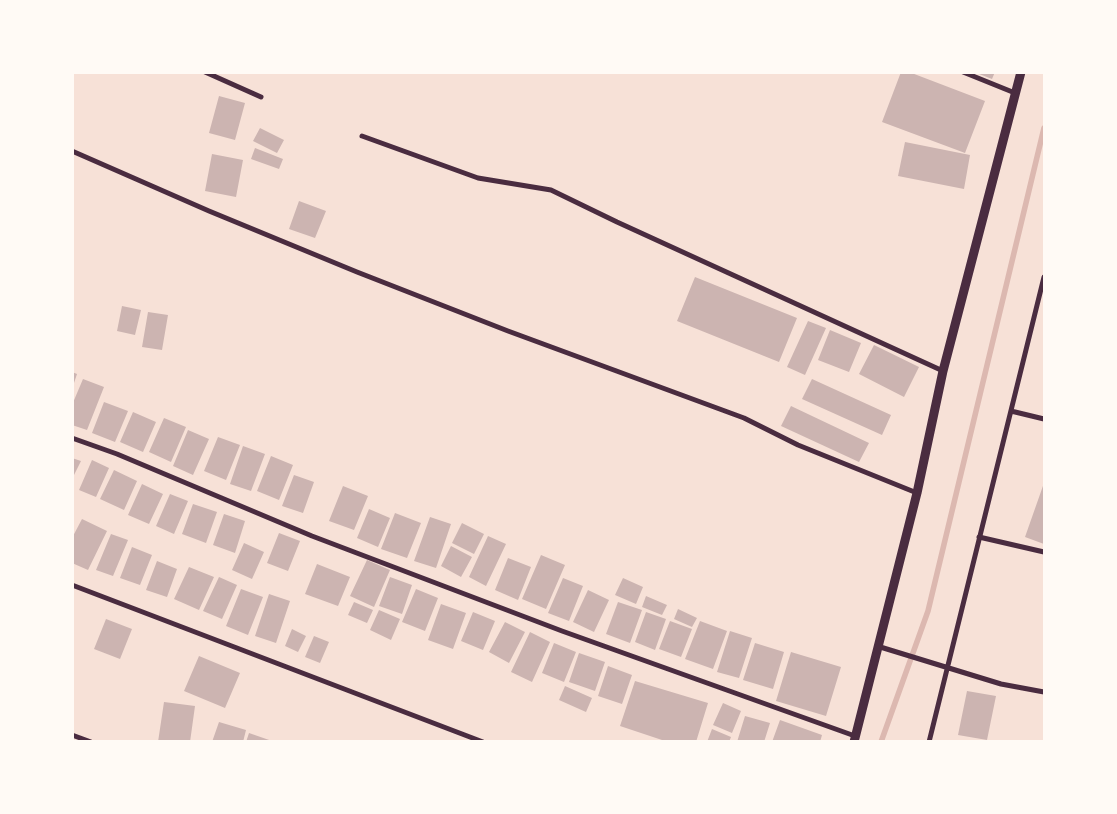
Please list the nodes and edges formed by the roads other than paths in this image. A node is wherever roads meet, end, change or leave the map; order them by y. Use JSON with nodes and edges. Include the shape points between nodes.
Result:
{"nodes":[{"id":1,"x":205,"y":72,"type":"edge"},
{"id":2,"x":963,"y":72,"type":"edge"},
{"id":3,"x":1021,"y":72,"type":"edge"},
{"id":4,"x":1016,"y":93,"type":"junction"},
{"id":5,"x":261,"y":97,"type":"dead end"},
{"id":6,"x":362,"y":136,"type":"dead end"},
{"id":7,"x":72,"y":151,"type":"edge"},
{"id":8,"x":1044,"y":276,"type":"edge"},
{"id":9,"x":1044,"y":284,"type":"edge"},
{"id":10,"x":943,"y":371,"type":"junction"},
{"id":11,"x":1011,"y":411,"type":"junction"},
{"id":12,"x":1044,"y":419,"type":"edge"},
{"id":13,"x":72,"y":438,"type":"edge"},
{"id":14,"x":916,"y":493,"type":"junction"},
{"id":15,"x":979,"y":537,"type":"junction"},
{"id":16,"x":1044,"y":552,"type":"edge"},
{"id":17,"x":72,"y":585,"type":"edge"},
{"id":18,"x":877,"y":646,"type":"junction"},
{"id":19,"x":946,"y":668,"type":"junction"},
{"id":20,"x":1044,"y":692,"type":"edge"},
{"id":21,"x":72,"y":735,"type":"edge"},
{"id":22,"x":854,"y":739,"type":"edge"},
{"id":23,"x":91,"y":742,"type":"edge"},
{"id":24,"x":483,"y":742,"type":"edge"},
{"id":25,"x":929,"y":742,"type":"edge"}],
"edges":[{"from":1,"to":5,"type":"street"},
{"from":2,"to":4,"type":"street"},
{"from":3,"to":4,"type":"street"},
{"from":4,"to":10,"type":"street"},
{"from":6,"to":10,"type":"street","via":[[478,178],[551,190]]},
{"from":7,"to":14,"type":"street","via":[[357,272],[736,415],[798,445]]},
{"from":8,"to":9,"type":"street"},
{"from":9,"to":11,"type":"street"},
{"from":10,"to":14,"type":"street"},
{"from":11,"to":12,"type":"street"},
{"from":11,"to":15,"type":"street"},
{"from":13,"to":22,"type":"street","via":[[330,543]]},
{"from":14,"to":18,"type":"street"},
{"from":15,"to":16,"type":"street"},
{"from":15,"to":19,"type":"street"},
{"from":17,"to":24,"type":"street"},
{"from":18,"to":19,"type":"street"},
{"from":18,"to":22,"type":"street"},
{"from":19,"to":20,"type":"street"},
{"from":19,"to":25,"type":"street"},
{"from":21,"to":23,"type":"street"}]}
